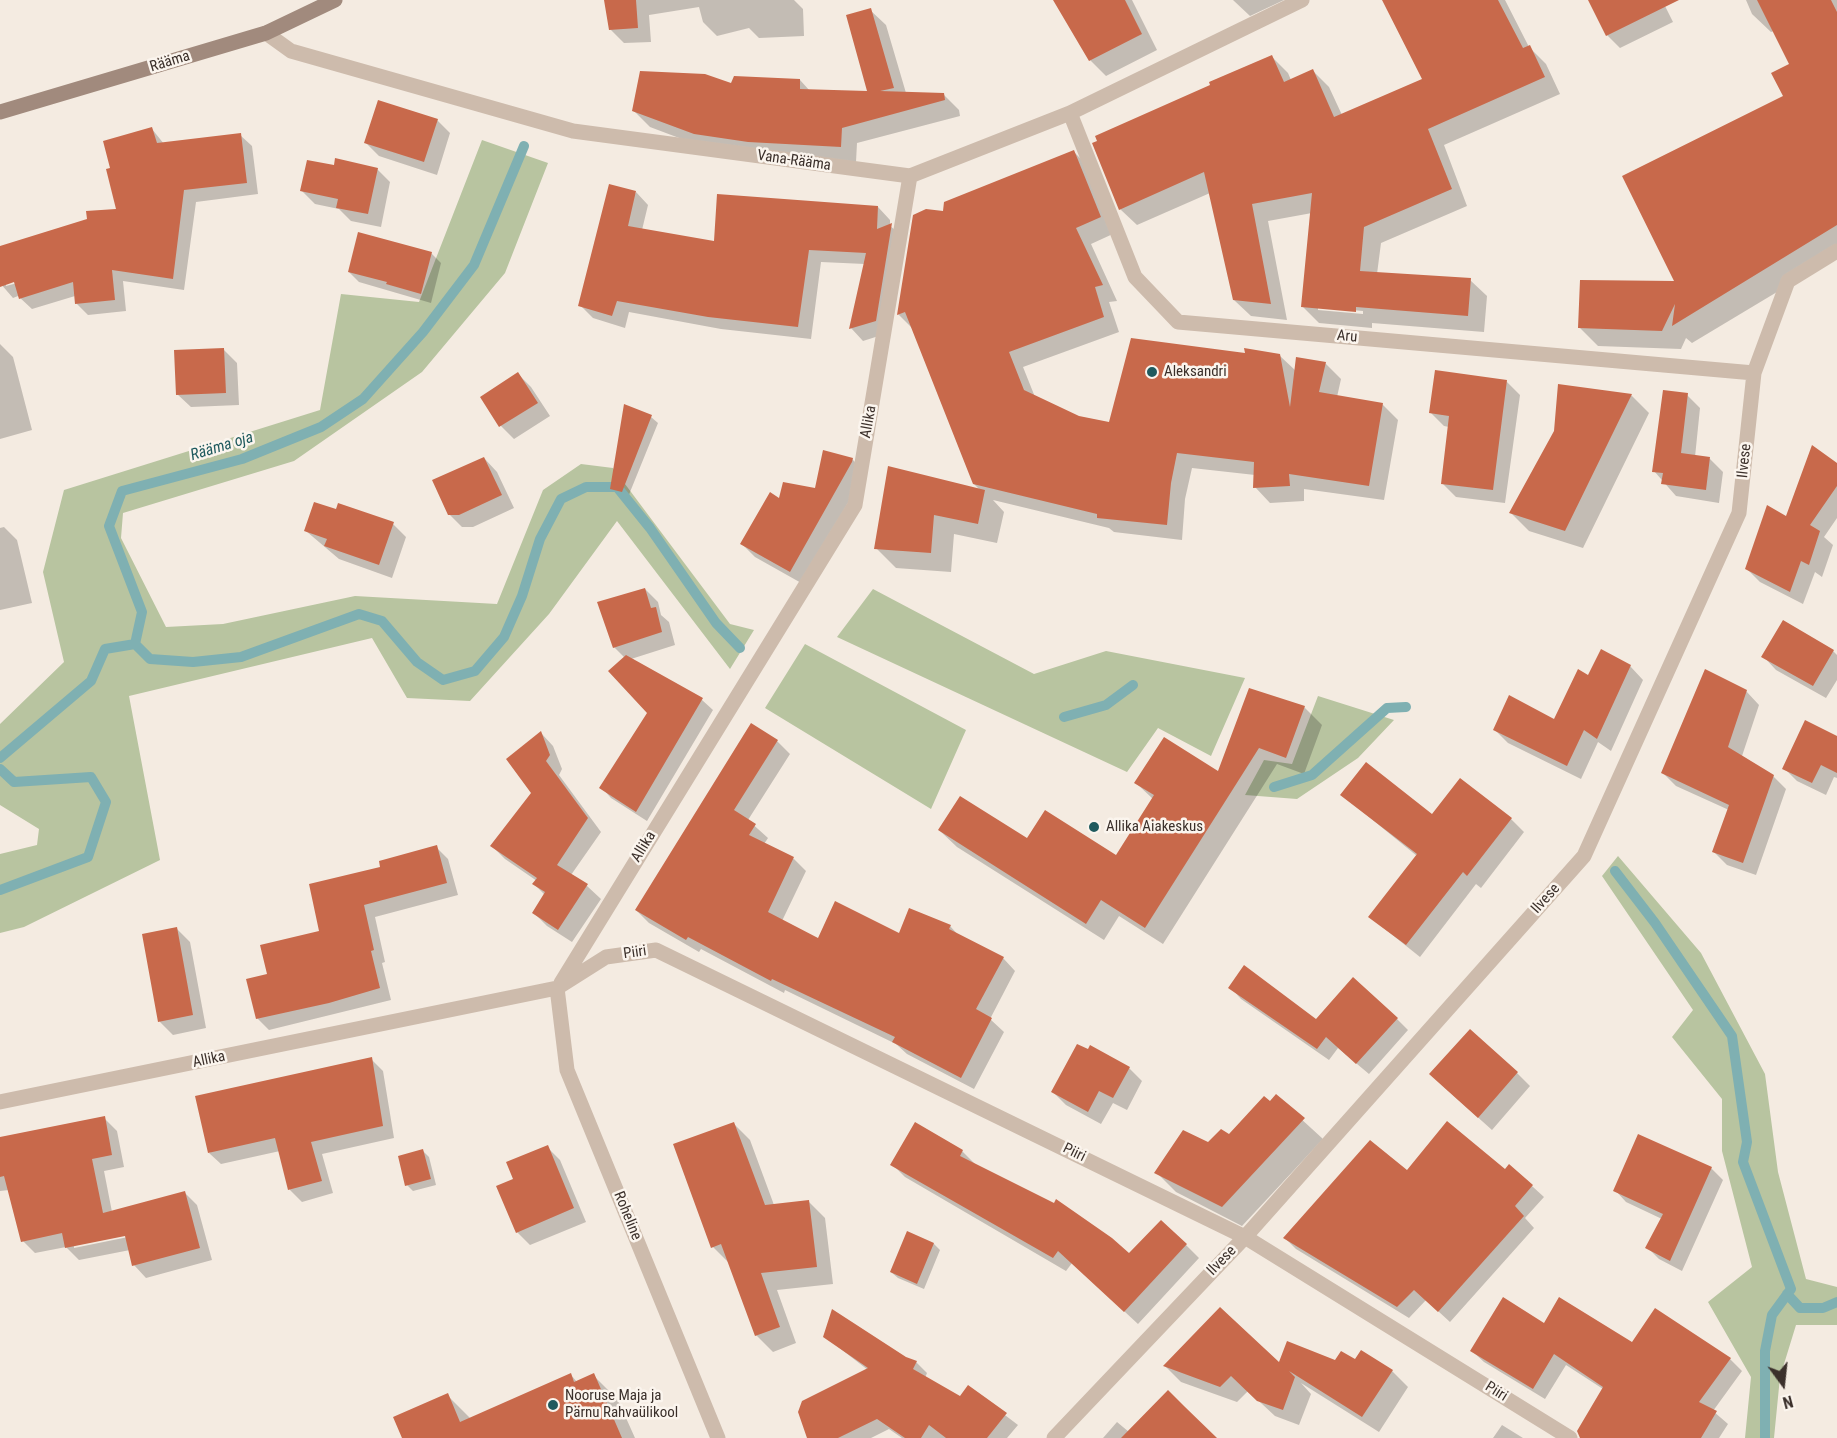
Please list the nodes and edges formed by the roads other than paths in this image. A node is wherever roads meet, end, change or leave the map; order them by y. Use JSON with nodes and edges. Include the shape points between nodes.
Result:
{"nodes":[{"id":1,"x":336,"y":0,"type":"edge"},
{"id":2,"x":1302,"y":0,"type":"edge"},
{"id":3,"x":266,"y":33,"type":"junction"},
{"id":4,"x":0,"y":112,"type":"edge"},
{"id":5,"x":1070,"y":113,"type":"junction"},
{"id":6,"x":910,"y":176,"type":"junction"},
{"id":7,"x":1837,"y":251,"type":"edge"},
{"id":8,"x":1754,"y":373,"type":"junction"},
{"id":9,"x":558,"y":988,"type":"junction"},
{"id":10,"x":0,"y":1102,"type":"edge"},
{"id":11,"x":1245,"y":1237,"type":"junction"},
{"id":12,"x":718,"y":1438,"type":"edge"},
{"id":13,"x":1053,"y":1438,"type":"edge"},
{"id":14,"x":1570,"y":1438,"type":"edge"}],
"edges":[{"from":1,"to":3,"type":"main road","name":"Rääma"},
{"from":2,"to":5,"type":"street","name":"Vana-Rääma"},
{"from":3,"to":4,"type":"main road","name":"Rääma"},
{"from":3,"to":6,"type":"street","name":"Vana-Rääma","via":[[291,51],[573,131]]},
{"from":5,"to":6,"type":"street","name":"Vana-Rääma"},
{"from":5,"to":8,"type":"street","name":"Aru","via":[[1135,277],[1178,322]]},
{"from":6,"to":9,"type":"street","name":"Allika","via":[[855,505]]},
{"from":7,"to":8,"type":"street","name":"Ilvese","via":[[1788,281]]},
{"from":8,"to":11,"type":"street","name":"Ilvese","via":[[1739,513],[1584,856]]},
{"from":9,"to":10,"type":"street","name":"Allika"},
{"from":9,"to":11,"type":"street","name":"Piiri","via":[[606,957],[656,950]]},
{"from":9,"to":12,"type":"street","name":"Roheline","via":[[567,1070]]},
{"from":11,"to":13,"type":"street","name":"Ilvese"},
{"from":11,"to":14,"type":"street","name":"Piiri"}]}
